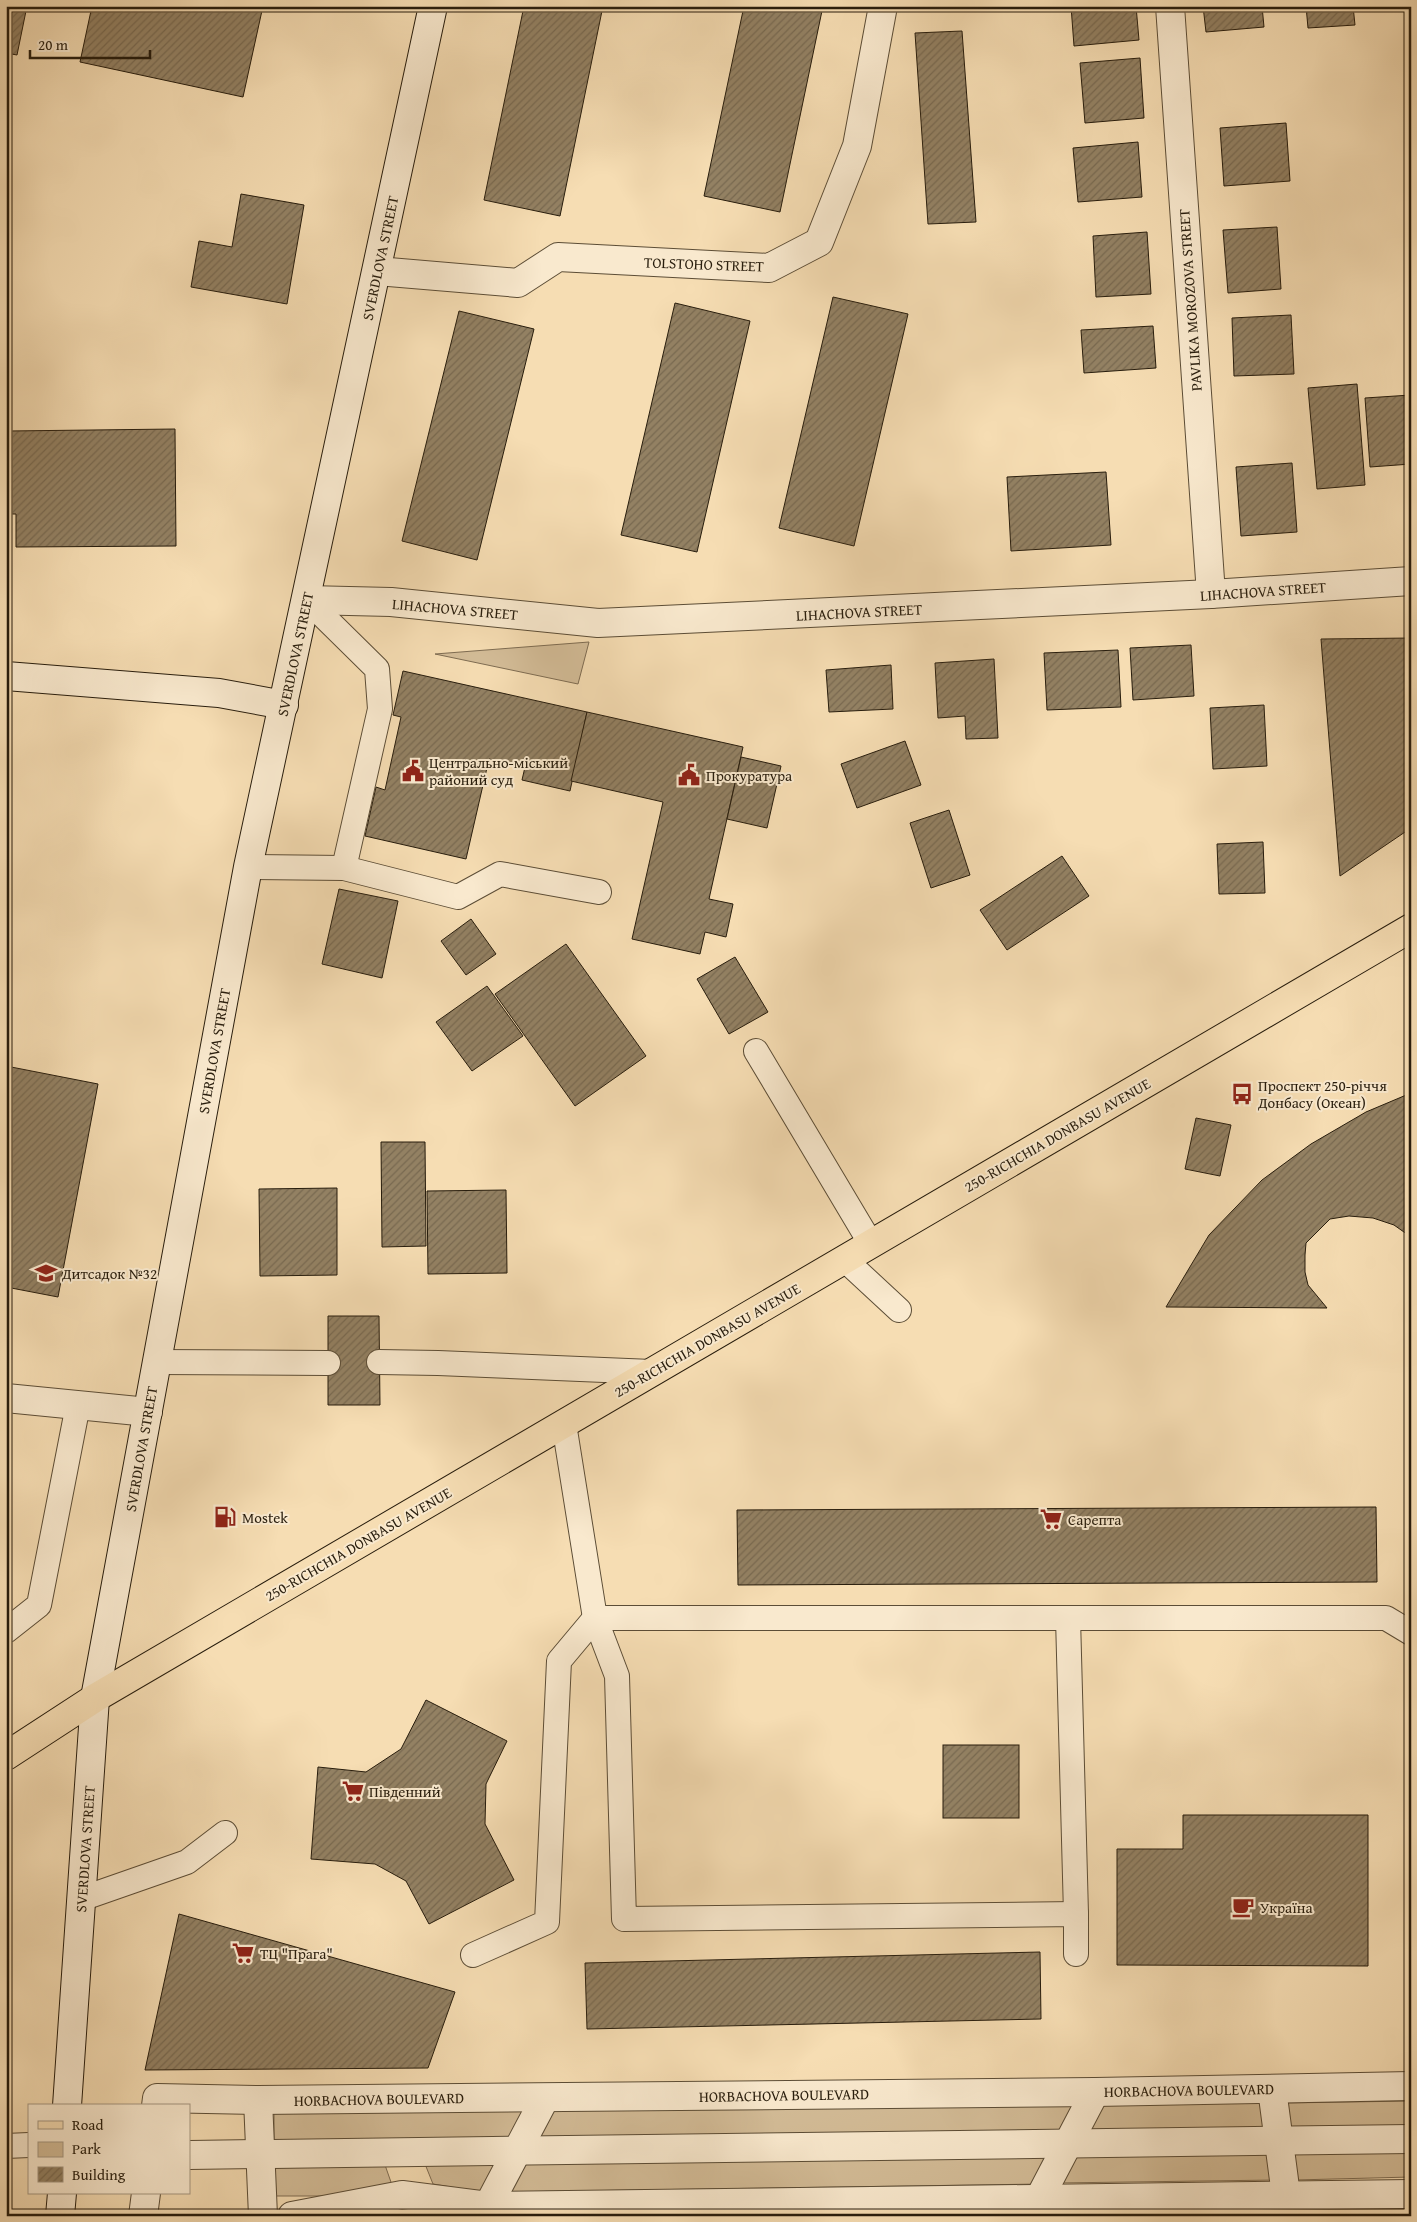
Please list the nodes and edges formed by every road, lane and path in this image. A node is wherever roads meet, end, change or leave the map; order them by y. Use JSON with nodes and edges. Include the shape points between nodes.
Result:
{"nodes":[{"id":1,"x":433,"y":6,"type":"edge"},
{"id":2,"x":883,"y":6,"type":"edge"},
{"id":3,"x":1170,"y":6,"type":"edge"},
{"id":4,"x":377,"y":271,"type":"junction"},
{"id":5,"x":1411,"y":581,"type":"edge"},
{"id":6,"x":1211,"y":594,"type":"junction"},
{"id":7,"x":307,"y":600,"type":"junction"},
{"id":8,"x":6,"y":676,"type":"edge"},
{"id":9,"x":284,"y":705,"type":"junction"},
{"id":10,"x":248,"y":867,"type":"junction"},
{"id":11,"x":344,"y":868,"type":"junction"},
{"id":12,"x":599,"y":892,"type":"dead end"},
{"id":13,"x":1411,"y":928,"type":"edge"},
{"id":14,"x":756,"y":1051,"type":"dead end"},
{"id":15,"x":871,"y":1244,"type":"junction"},
{"id":16,"x":844,"y":1260,"type":"junction"},
{"id":17,"x":899,"y":1310,"type":"dead end"},
{"id":18,"x":157,"y":1362,"type":"junction"},
{"id":19,"x":380,"y":1362,"type":"dead end"},
{"id":20,"x":328,"y":1363,"type":"dead end"},
{"id":21,"x":652,"y":1372,"type":"junction"},
{"id":22,"x":6,"y":1398,"type":"edge"},
{"id":23,"x":78,"y":1405,"type":"junction"},
{"id":24,"x":148,"y":1412,"type":"junction"},
{"id":25,"x":564,"y":1424,"type":"junction"},
{"id":26,"x":595,"y":1618,"type":"junction"},
{"id":27,"x":1068,"y":1618,"type":"junction"},
{"id":28,"x":6,"y":1631,"type":"edge"},
{"id":29,"x":1411,"y":1633,"type":"edge"},
{"id":30,"x":95,"y":1698,"type":"junction"},
{"id":31,"x":6,"y":1756,"type":"edge"},
{"id":32,"x":225,"y":1833,"type":"dead end"},
{"id":33,"x":82,"y":1898,"type":"junction"},
{"id":34,"x":1076,"y":1914,"type":"junction"},
{"id":35,"x":1076,"y":1954,"type":"dead end"},
{"id":36,"x":473,"y":1955,"type":"dead end"},
{"id":37,"x":1411,"y":2086,"type":"edge"},
{"id":38,"x":1272,"y":2089,"type":"junction"},
{"id":39,"x":1095,"y":2092,"type":"junction"},
{"id":40,"x":545,"y":2098,"type":"junction"},
{"id":41,"x":258,"y":2100,"type":"junction"},
{"id":42,"x":156,"y":2102,"type":"edge"},
{"id":43,"x":67,"y":2104,"type":"edge"},
{"id":44,"x":1411,"y":2139,"type":"edge"},
{"id":45,"x":1279,"y":2140,"type":"junction"},
{"id":46,"x":1068,"y":2142,"type":"junction"},
{"id":47,"x":28,"y":2145,"type":"edge"},
{"id":48,"x":6,"y":2146,"type":"edge"},
{"id":49,"x":517,"y":2150,"type":"junction"},
{"id":50,"x":260,"y":2153,"type":"junction"},
{"id":51,"x":190,"y":2155,"type":"edge"},
{"id":52,"x":62,"y":2194,"type":"edge"},
{"id":53,"x":146,"y":2194,"type":"edge"},
{"id":54,"x":1411,"y":2194,"type":"edge"},
{"id":55,"x":1286,"y":2195,"type":"junction"},
{"id":56,"x":1039,"y":2199,"type":"junction"},
{"id":57,"x":488,"y":2206,"type":"junction"},
{"id":58,"x":60,"y":2216,"type":"edge"},
{"id":59,"x":143,"y":2216,"type":"edge"},
{"id":60,"x":263,"y":2216,"type":"edge"},
{"id":61,"x":292,"y":2216,"type":"edge"}],
"edges":[{"from":1,"to":4,"type":"street","name":"SVERDLOVA STREET"},
{"from":2,"to":4,"type":"street","name":"TOLSTOHO STREET","via":[[857,146],[819,242],[769,268],[558,257],[518,284]]},
{"from":3,"to":6,"type":"street","name":"PAVLIKA MOROZOVA STREET"},
{"from":4,"to":7,"type":"street","name":"SVERDLOVA STREET"},
{"from":5,"to":6,"type":"street","name":"LIHACHOVA STREET"},
{"from":6,"to":7,"type":"street","name":"LIHACHOVA STREET","via":[[598,623],[391,602]]},
{"from":7,"to":9,"type":"street","name":"SVERDLOVA STREET"},
{"from":7,"to":11,"type":"lane","via":[[377,669],[380,709]]},
{"from":8,"to":9,"type":"street","via":[[219,693]]},
{"from":9,"to":10,"type":"street","name":"SVERDLOVA STREET"},
{"from":10,"to":11,"type":"lane"},
{"from":10,"to":18,"type":"street","name":"SVERDLOVA STREET"},
{"from":11,"to":12,"type":"lane","via":[[458,897],[500,874]]},
{"from":13,"to":15,"type":"main road","name":"250-RICHCHIA DONBASU AVENUE"},
{"from":14,"to":15,"type":"lane"},
{"from":15,"to":16,"type":"main road","name":"250-RICHCHIA DONBASU AVENUE"},
{"from":16,"to":17,"type":"lane"},
{"from":16,"to":21,"type":"main road","name":"250-RICHCHIA DONBASU AVENUE"},
{"from":18,"to":20,"type":"lane"},
{"from":18,"to":24,"type":"street","name":"SVERDLOVA STREET"},
{"from":19,"to":21,"type":"lane"},
{"from":21,"to":25,"type":"main road","name":"250-RICHCHIA DONBASU AVENUE"},
{"from":22,"to":23,"type":"street"},
{"from":23,"to":24,"type":"street"},
{"from":23,"to":28,"type":"lane","via":[[39,1605]]},
{"from":24,"to":30,"type":"street","name":"SVERDLOVA STREET"},
{"from":25,"to":26,"type":"lane"},
{"from":25,"to":30,"type":"main road","name":"250-RICHCHIA DONBASU AVENUE"},
{"from":26,"to":27,"type":"lane"},
{"from":26,"to":34,"type":"lane","via":[[617,1676],[624,1919]]},
{"from":26,"to":36,"type":"lane","via":[[559,1660],[547,1922]]},
{"from":27,"to":29,"type":"lane","via":[[1386,1618]]},
{"from":27,"to":34,"type":"lane"},
{"from":30,"to":31,"type":"main road","name":"250-RICHCHIA DONBASU AVENUE"},
{"from":30,"to":33,"type":"street","name":"SVERDLOVA STREET"},
{"from":32,"to":33,"type":"lane","via":[[187,1862]]},
{"from":33,"to":43,"type":"street","name":"SVERDLOVA STREET"},
{"from":34,"to":35,"type":"lane"},
{"from":37,"to":38,"type":"street","name":"HORBACHOVA BOULEVARD"},
{"from":38,"to":39,"type":"street","name":"HORBACHOVA BOULEVARD"},
{"from":38,"to":45,"type":"street"},
{"from":39,"to":40,"type":"street","name":"HORBACHOVA BOULEVARD"},
{"from":39,"to":46,"type":"street"},
{"from":40,"to":41,"type":"street","name":"HORBACHOVA BOULEVARD"},
{"from":40,"to":49,"type":"street"},
{"from":41,"to":42,"type":"street","name":"HORBACHOVA BOULEVARD"},
{"from":41,"to":50,"type":"street"},
{"from":44,"to":45,"type":"street"},
{"from":45,"to":46,"type":"street"},
{"from":45,"to":55,"type":"street"},
{"from":46,"to":49,"type":"street"},
{"from":46,"to":56,"type":"street"},
{"from":47,"to":48,"type":"lane"},
{"from":49,"to":50,"type":"street"},
{"from":49,"to":57,"type":"street"},
{"from":50,"to":51,"type":"street"},
{"from":50,"to":60,"type":"street"},
{"from":52,"to":58,"type":"street"},
{"from":53,"to":59,"type":"street"},
{"from":54,"to":55,"type":"street"},
{"from":55,"to":56,"type":"street"},
{"from":56,"to":57,"type":"street"},
{"from":57,"to":61,"type":"street","via":[[402,2195]]}]}
